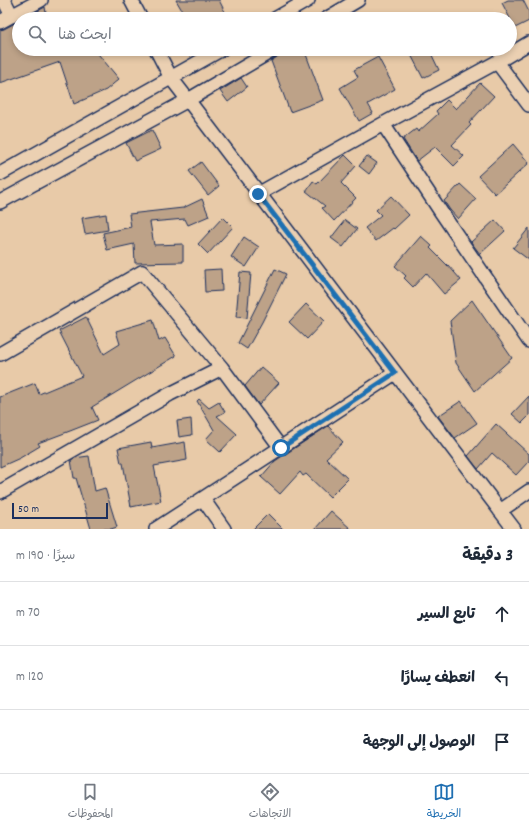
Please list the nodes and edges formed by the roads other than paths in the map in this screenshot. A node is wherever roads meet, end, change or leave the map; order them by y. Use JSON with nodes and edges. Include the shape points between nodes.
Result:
{"nodes":[{"id":1,"x":4,"y":0,"type":"edge"},
{"id":2,"x":41,"y":0,"type":"edge"},
{"id":3,"x":131,"y":0,"type":"edge"},
{"id":4,"x":358,"y":0,"type":"edge"},
{"id":5,"x":302,"y":2,"type":"edge"},
{"id":6,"x":19,"y":12,"type":"edge"},
{"id":7,"x":137,"y":12,"type":"edge"},
{"id":8,"x":286,"y":12,"type":"edge"},
{"id":9,"x":338,"y":12,"type":"edge"},
{"id":10,"x":12,"y":16,"type":"joint"},
{"id":11,"x":0,"y":22,"type":"edge"},
{"id":12,"x":529,"y":43,"type":"edge"},
{"id":13,"x":517,"y":50,"type":"edge"},
{"id":14,"x":160,"y":56,"type":"edge"},
{"id":15,"x":210,"y":56,"type":"edge"},
{"id":16,"x":263,"y":56,"type":"edge"},
{"id":17,"x":507,"y":56,"type":"edge"},
{"id":18,"x":497,"y":62,"type":"junction"},
{"id":19,"x":171,"y":78,"type":"junction"},
{"id":20,"x":188,"y":100,"type":"junction"},
{"id":21,"x":529,"y":105,"type":"edge"},
{"id":22,"x":383,"y":124,"type":"junction"},
{"id":23,"x":0,"y":174,"type":"edge"},
{"id":24,"x":258,"y":194,"type":"junction"},
{"id":25,"x":0,"y":202,"type":"edge"},
{"id":26,"x":529,"y":341,"type":"edge"},
{"id":27,"x":0,"y":354,"type":"edge"},
{"id":28,"x":222,"y":368,"type":"junction"},
{"id":29,"x":395,"y":373,"type":"junction"},
{"id":30,"x":281,"y":448,"type":"junction"},
{"id":31,"x":529,"y":491,"type":"edge"},
{"id":32,"x":0,"y":492,"type":"edge"},
{"id":33,"x":203,"y":499,"type":"junction"},
{"id":34,"x":500,"y":511,"type":"junction"},
{"id":35,"x":156,"y":529,"type":"edge"},
{"id":36,"x":224,"y":529,"type":"edge"},
{"id":37,"x":514,"y":529,"type":"edge"}],
"edges":[{"from":1,"to":10,"type":"street"},
{"from":2,"to":6,"type":"street"},
{"from":3,"to":7,"type":"street"},
{"from":4,"to":9,"type":"street"},
{"from":5,"to":8,"type":"street"},
{"from":10,"to":11,"type":"street"},
{"from":12,"to":13,"type":"street"},
{"from":14,"to":19,"type":"street"},
{"from":15,"to":19,"type":"street"},
{"from":16,"to":20,"type":"street"},
{"from":17,"to":18,"type":"street"},
{"from":18,"to":21,"type":"street"},
{"from":18,"to":22,"type":"street"},
{"from":19,"to":20,"type":"street"},
{"from":19,"to":23,"type":"street"},
{"from":20,"to":24,"type":"street"},
{"from":20,"to":25,"type":"street"},
{"from":22,"to":24,"type":"street"},
{"from":22,"to":26,"type":"street"},
{"from":24,"to":29,"type":"street"},
{"from":27,"to":28,"type":"street","via":[[142,272]]},
{"from":28,"to":30,"type":"street"},
{"from":28,"to":32,"type":"street","via":[[170,394]]},
{"from":29,"to":30,"type":"street"},
{"from":29,"to":34,"type":"street"},
{"from":30,"to":33,"type":"street"},
{"from":31,"to":34,"type":"street"},
{"from":33,"to":35,"type":"street"},
{"from":33,"to":36,"type":"street"},
{"from":34,"to":37,"type":"street"}]}
